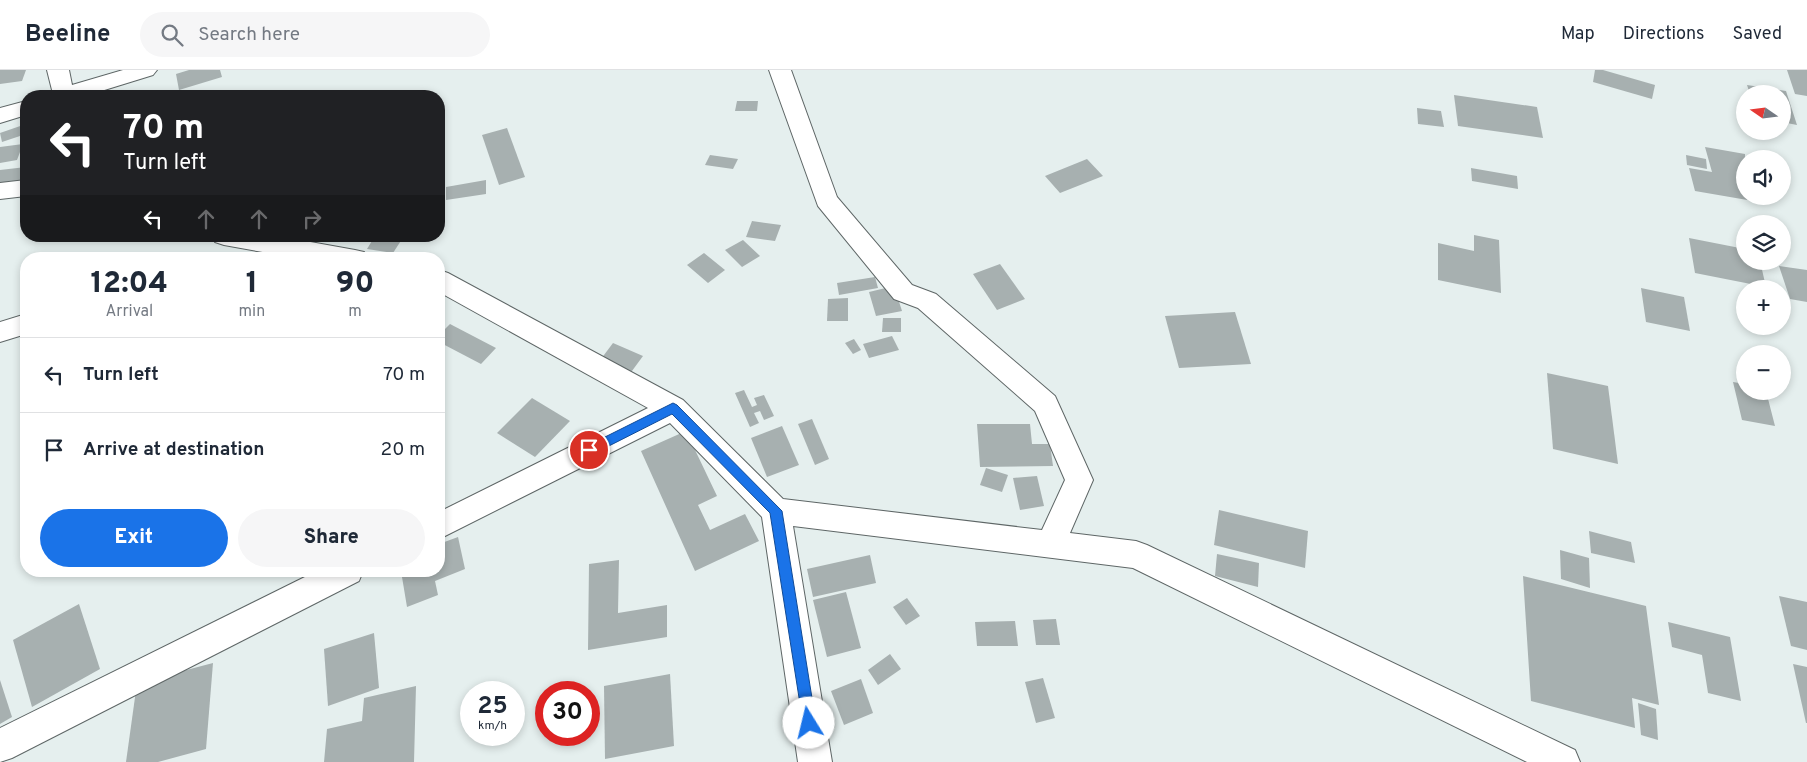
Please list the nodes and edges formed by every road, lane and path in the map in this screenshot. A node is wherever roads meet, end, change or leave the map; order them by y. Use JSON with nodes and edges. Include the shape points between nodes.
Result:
{"nodes":[{"id":1,"x":58,"y":70,"type":"edge"},
{"id":2,"x":146,"y":70,"type":"edge"},
{"id":3,"x":780,"y":70,"type":"edge"},
{"id":4,"x":62,"y":90,"type":"edge"},
{"id":5,"x":82,"y":90,"type":"edge"},
{"id":6,"x":20,"y":110,"type":"edge"},
{"id":7,"x":0,"y":116,"type":"edge"},
{"id":8,"x":20,"y":189,"type":"edge"},
{"id":9,"x":0,"y":191,"type":"edge"},
{"id":10,"x":259,"y":242,"type":"edge"},
{"id":11,"x":282,"y":246,"type":"junction"},
{"id":12,"x":263,"y":252,"type":"edge"},
{"id":13,"x":316,"y":252,"type":"edge"},
{"id":14,"x":445,"y":283,"type":"edge"},
{"id":15,"x":20,"y":326,"type":"edge"},
{"id":16,"x":0,"y":332,"type":"edge"},
{"id":17,"x":673,"y":408,"type":"junction"},
{"id":18,"x":776,"y":511,"type":"junction"},
{"id":19,"x":445,"y":523,"type":"edge"},
{"id":20,"x":1050,"y":545,"type":"junction"},
{"id":21,"x":336,"y":577,"type":"edge"},
{"id":22,"x":0,"y":746,"type":"edge"},
{"id":23,"x":816,"y":762,"type":"edge"},
{"id":24,"x":1563,"y":762,"type":"edge"}],
"edges":[{"from":1,"to":4,"type":"street"},
{"from":2,"to":5,"type":"street"},
{"from":3,"to":20,"type":"street","via":[[826,200],[904,292],[927,301],[1045,404],[1078,480]]},
{"from":6,"to":7,"type":"street"},
{"from":8,"to":9,"type":"street"},
{"from":10,"to":11,"type":"street"},
{"from":11,"to":12,"type":"street"},
{"from":11,"to":13,"type":"street"},
{"from":14,"to":17,"type":"street"},
{"from":15,"to":16,"type":"street"},
{"from":17,"to":18,"type":"street"},
{"from":17,"to":19,"type":"street"},
{"from":18,"to":20,"type":"street"},
{"from":18,"to":23,"type":"street"},
{"from":20,"to":24,"type":"street","via":[[1136,555]]},
{"from":21,"to":22,"type":"street"}]}
